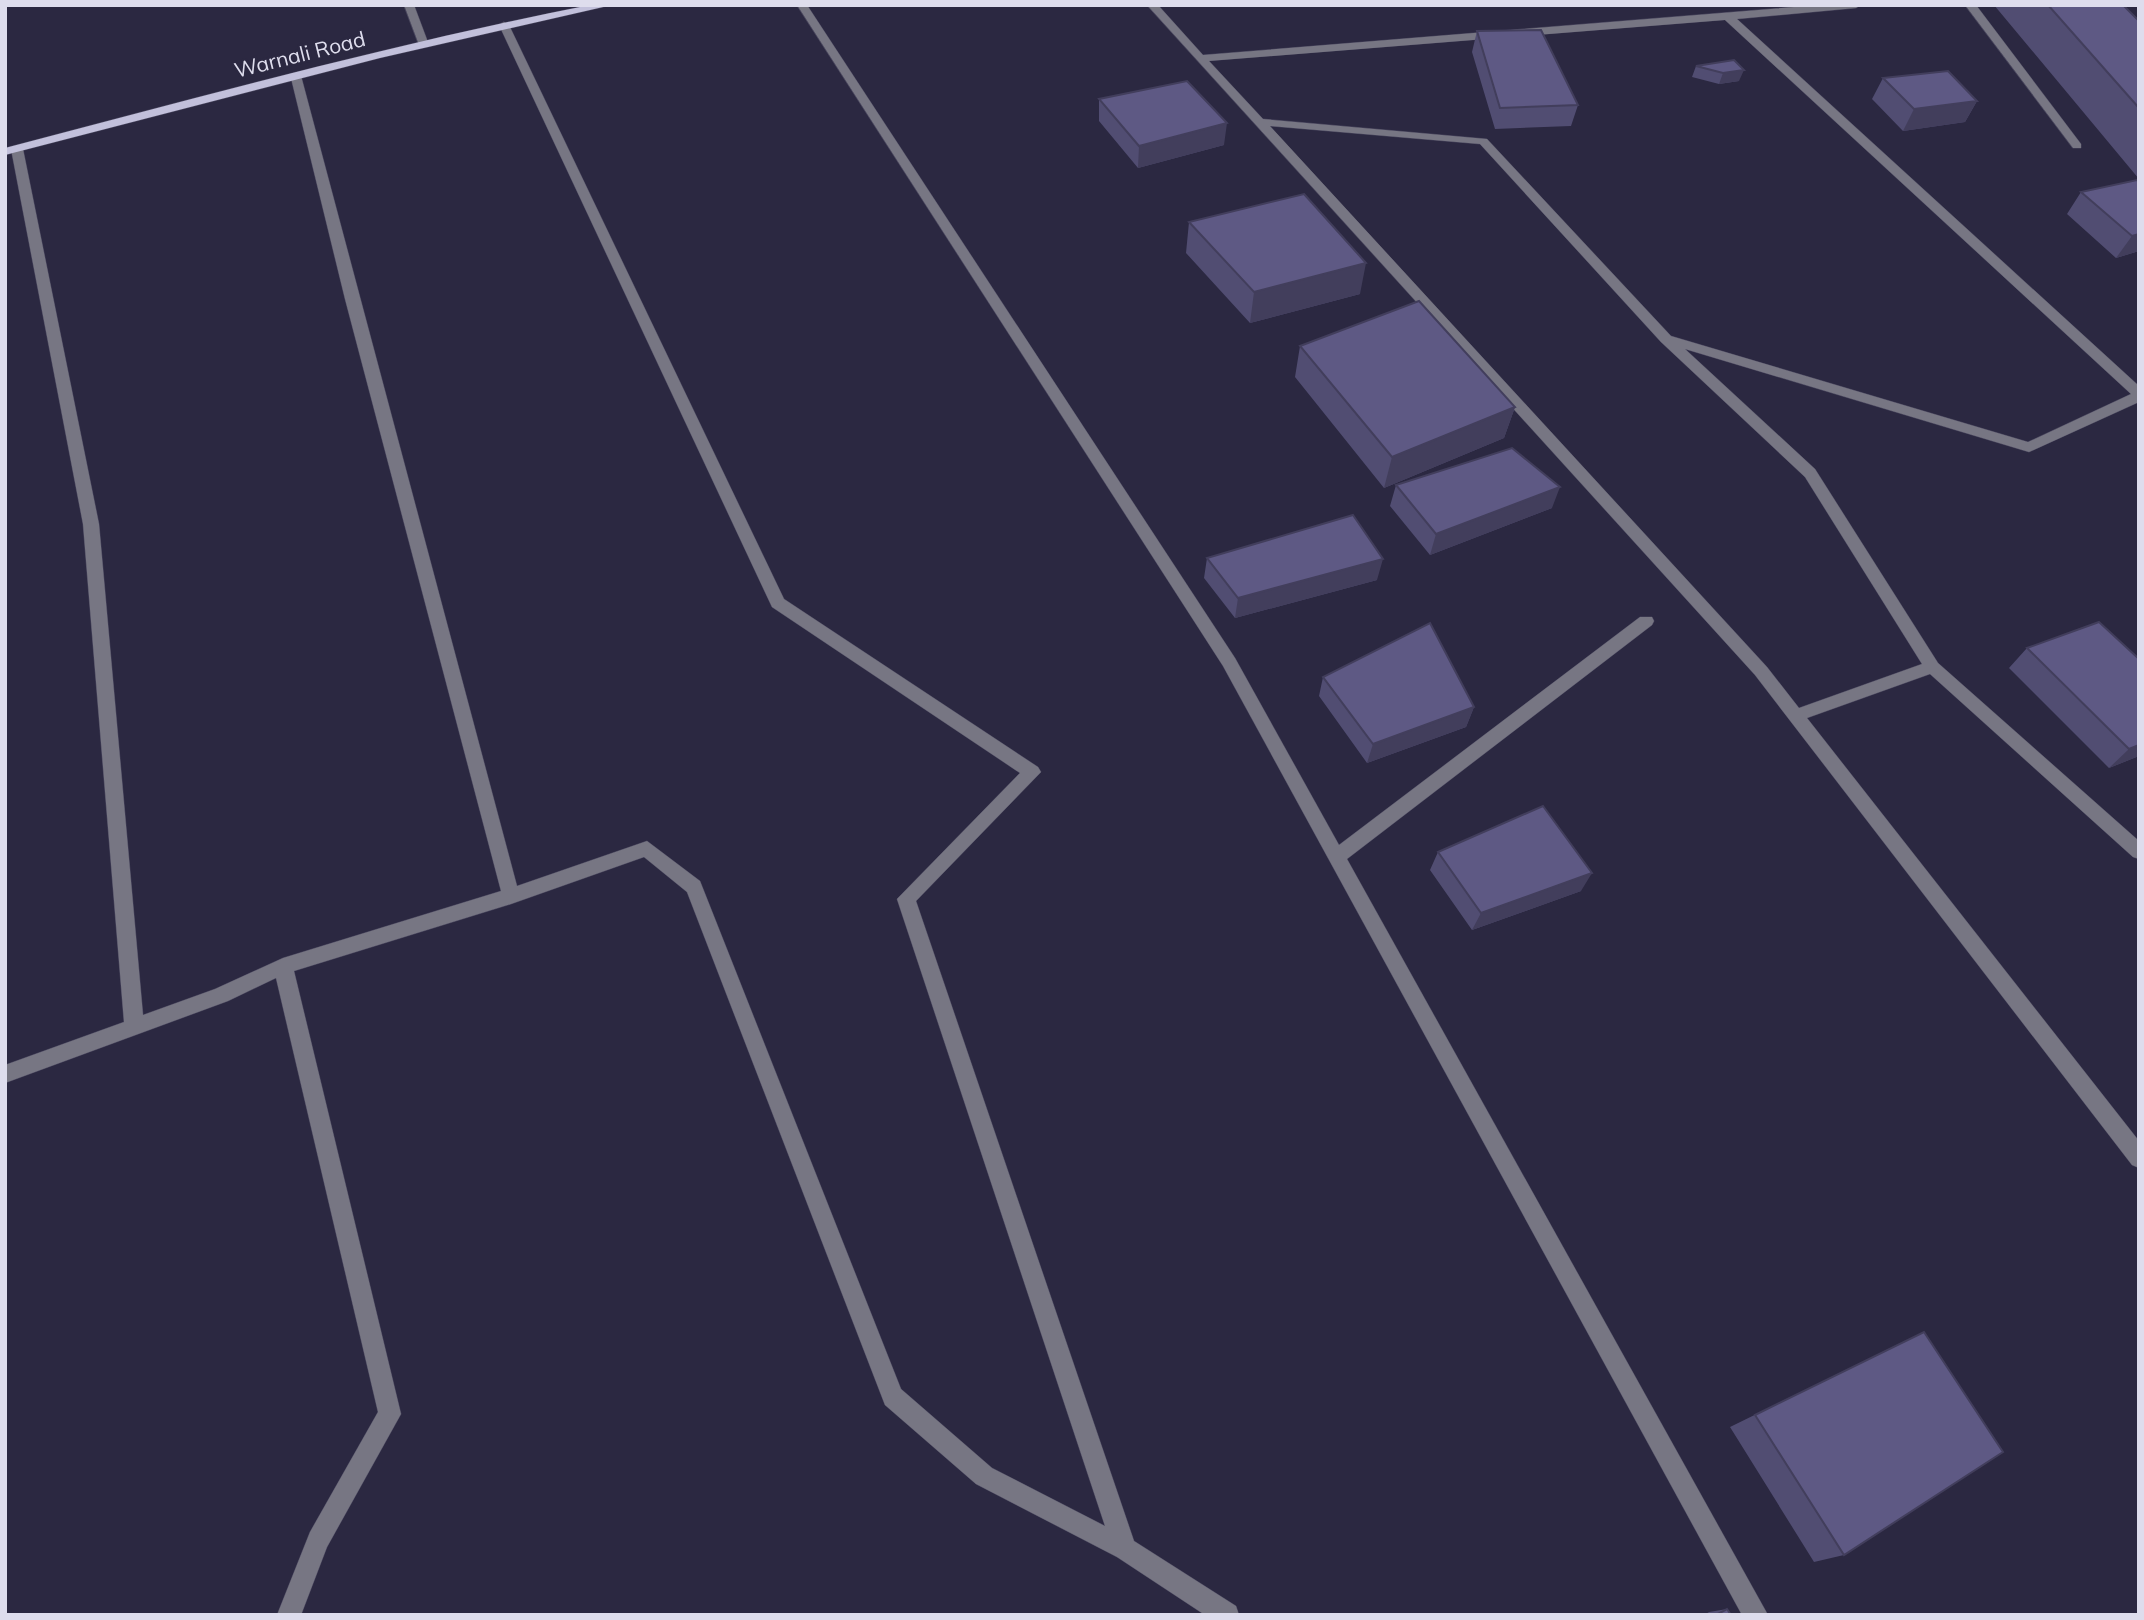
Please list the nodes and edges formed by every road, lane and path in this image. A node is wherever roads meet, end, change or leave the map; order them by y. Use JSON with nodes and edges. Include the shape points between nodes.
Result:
{"nodes":[{"id":1,"x":409,"y":5,"type":"edge"},
{"id":2,"x":607,"y":5,"type":"edge"},
{"id":3,"x":802,"y":5,"type":"edge"},
{"id":4,"x":1152,"y":5,"type":"edge"},
{"id":5,"x":1856,"y":5,"type":"edge"},
{"id":6,"x":1970,"y":5,"type":"edge"},
{"id":7,"x":1728,"y":17,"type":"junction"},
{"id":8,"x":504,"y":25,"type":"junction"},
{"id":9,"x":424,"y":45,"type":"junction"},
{"id":10,"x":1201,"y":58,"type":"junction"},
{"id":11,"x":296,"y":74,"type":"junction"},
{"id":12,"x":1259,"y":122,"type":"junction"},
{"id":13,"x":2077,"y":146,"type":"dead end"},
{"id":14,"x":11,"y":150,"type":"edge"},
{"id":15,"x":1667,"y":340,"type":"junction"},
{"id":16,"x":2139,"y":395,"type":"edge"},
{"id":17,"x":1646,"y":621,"type":"dead end"},
{"id":18,"x":1932,"y":667,"type":"junction"},
{"id":19,"x":1795,"y":716,"type":"junction"},
{"id":20,"x":2139,"y":852,"type":"edge"},
{"id":21,"x":1337,"y":857,"type":"junction"},
{"id":22,"x":511,"y":896,"type":"junction"},
{"id":23,"x":283,"y":966,"type":"junction"},
{"id":24,"x":134,"y":1026,"type":"junction"},
{"id":25,"x":5,"y":1074,"type":"edge"},
{"id":26,"x":2139,"y":1158,"type":"edge"},
{"id":27,"x":1125,"y":1549,"type":"junction"},
{"id":28,"x":289,"y":1615,"type":"edge"},
{"id":29,"x":1227,"y":1615,"type":"edge"},
{"id":30,"x":1756,"y":1615,"type":"edge"}],
"edges":[{"from":1,"to":9,"type":"street"},
{"from":2,"to":8,"type":"main road","name":"Warnali Road"},
{"from":3,"to":21,"type":"street","via":[[1229,662]]},
{"from":4,"to":10,"type":"street"},
{"from":5,"to":7,"type":"street"},
{"from":6,"to":13,"type":"street"},
{"from":7,"to":10,"type":"street"},
{"from":7,"to":16,"type":"street"},
{"from":8,"to":9,"type":"main road","name":"Warnali Road"},
{"from":8,"to":27,"type":"street","via":[[778,603],[1032,772],[905,899]]},
{"from":9,"to":11,"type":"main road","name":"Warnali Road"},
{"from":10,"to":12,"type":"street"},
{"from":11,"to":14,"type":"main road","name":"Warnali Road"},
{"from":11,"to":22,"type":"street"},
{"from":12,"to":15,"type":"street","via":[[1483,141]]},
{"from":12,"to":19,"type":"street","via":[[1761,671]]},
{"from":14,"to":24,"type":"street","via":[[91,524]]},
{"from":15,"to":16,"type":"street","via":[[2029,447]]},
{"from":15,"to":18,"type":"street","via":[[1810,473]]},
{"from":17,"to":21,"type":"street"},
{"from":18,"to":19,"type":"street"},
{"from":18,"to":20,"type":"street"},
{"from":19,"to":26,"type":"street"},
{"from":21,"to":30,"type":"street"},
{"from":22,"to":23,"type":"street"},
{"from":22,"to":27,"type":"street","via":[[647,849],[694,887],[893,1397],[984,1476]]},
{"from":23,"to":24,"type":"street","via":[[222,995]]},
{"from":23,"to":28,"type":"street","via":[[390,1414],[318,1540]]},
{"from":24,"to":25,"type":"street"},
{"from":27,"to":29,"type":"street"}]}
